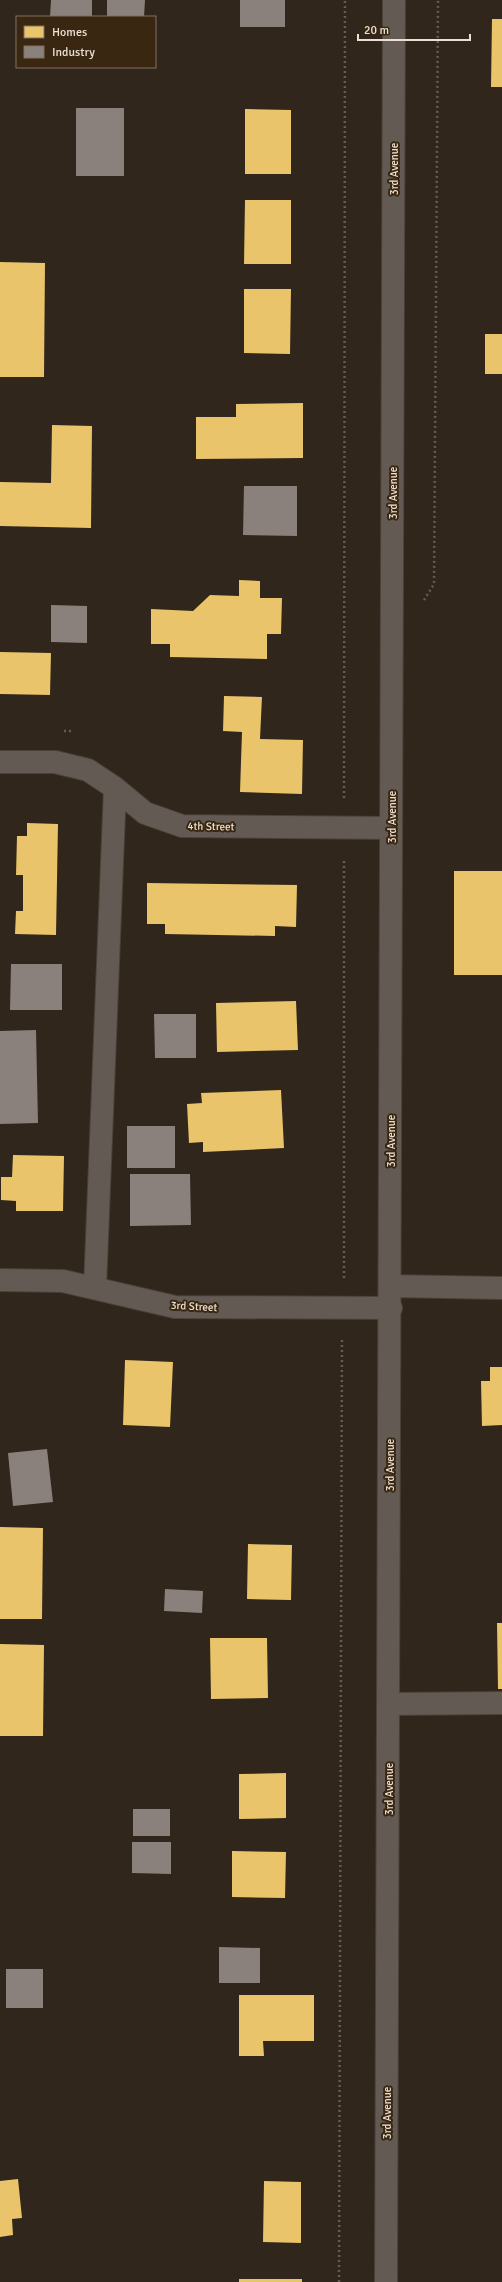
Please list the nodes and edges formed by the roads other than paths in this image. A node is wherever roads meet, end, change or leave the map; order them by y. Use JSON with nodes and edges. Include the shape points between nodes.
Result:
{"nodes":[{"id":1,"x":394,"y":0,"type":"edge"},
{"id":2,"x":0,"y":762,"type":"edge"},
{"id":3,"x":115,"y":788,"type":"junction"},
{"id":4,"x":392,"y":828,"type":"junction"},
{"id":5,"x":0,"y":1280,"type":"edge"},
{"id":6,"x":391,"y":1286,"type":"junction"},
{"id":7,"x":95,"y":1288,"type":"junction"},
{"id":8,"x":502,"y":1288,"type":"edge"},
{"id":9,"x":391,"y":1308,"type":"junction"},
{"id":10,"x":502,"y":1703,"type":"edge"},
{"id":11,"x":389,"y":1704,"type":"junction"},
{"id":12,"x":386,"y":2282,"type":"edge"}],
"edges":[{"from":1,"to":4,"type":"street","name":"3rd Avenue"},
{"from":2,"to":3,"type":"street","name":"4th Street","via":[[54,762],[88,770]]},
{"from":3,"to":4,"type":"street","name":"4th Street","via":[[145,813],[182,826]]},
{"from":3,"to":7,"type":"street"},
{"from":4,"to":6,"type":"street","name":"3rd Avenue"},
{"from":5,"to":7,"type":"street","name":"3rd Street","via":[[63,1281]]},
{"from":6,"to":8,"type":"street"},
{"from":6,"to":9,"type":"street","name":"3rd Avenue"},
{"from":7,"to":9,"type":"street","name":"3rd Street","via":[[175,1307]]},
{"from":9,"to":11,"type":"street","name":"3rd Avenue"},
{"from":10,"to":11,"type":"street"},
{"from":11,"to":12,"type":"street","name":"3rd Avenue"}]}
